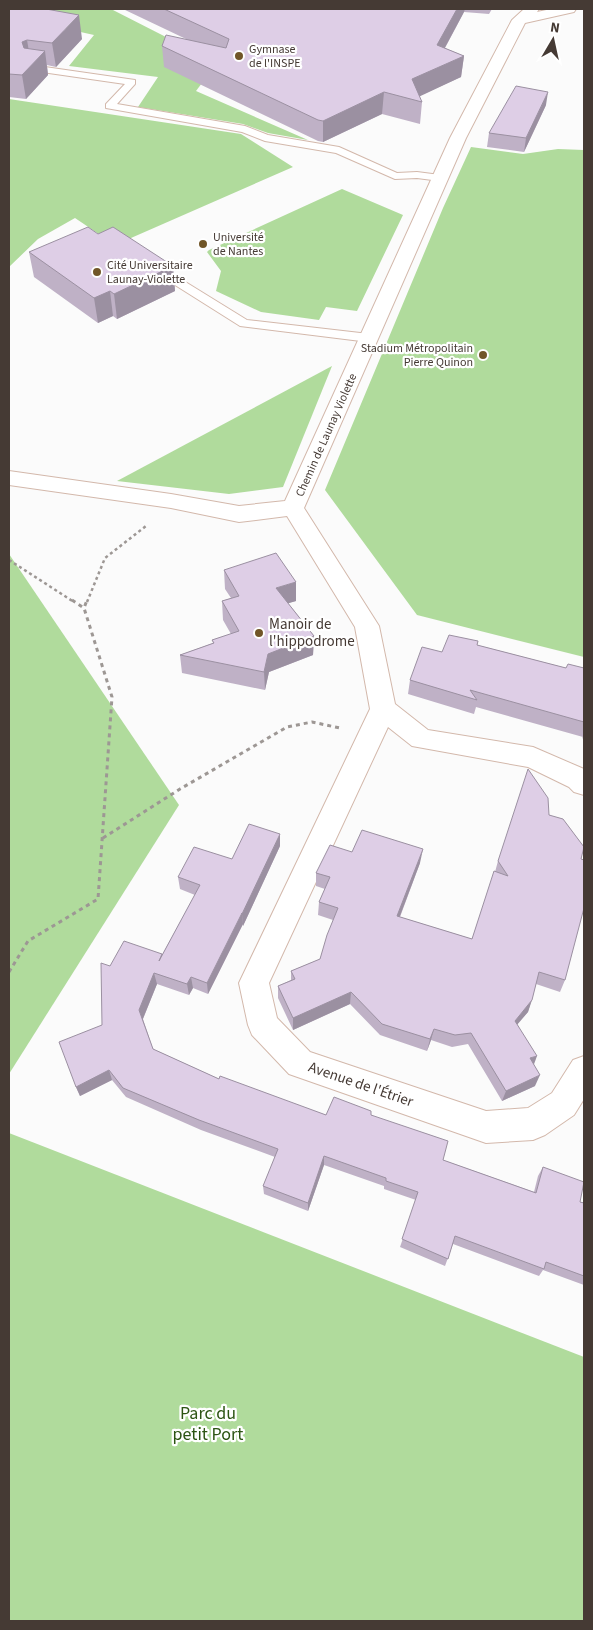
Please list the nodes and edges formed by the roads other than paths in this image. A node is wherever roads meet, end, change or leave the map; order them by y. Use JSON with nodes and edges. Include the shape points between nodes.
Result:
{"nodes":[{"id":1,"x":569,"y":9,"type":"edge"},
{"id":2,"x":525,"y":14,"type":"edge"},
{"id":3,"x":31,"y":68,"type":"edge"},
{"id":4,"x":440,"y":178,"type":"junction"},
{"id":5,"x":179,"y":282,"type":"dead end"},
{"id":6,"x":368,"y":338,"type":"junction"},
{"id":7,"x":9,"y":478,"type":"edge"},
{"id":8,"x":293,"y":508,"type":"junction"},
{"id":9,"x":383,"y":709,"type":"junction"},
{"id":10,"x":584,"y":784,"type":"edge"},
{"id":11,"x":584,"y":1071,"type":"edge"}],
"edges":[{"from":1,"to":2,"type":"street","name":"Chemin de Launay Violette"},
{"from":2,"to":4,"type":"street","name":"Chemin de Launay Violette"},
{"from":3,"to":4,"type":"lane","via":[[132,82],[110,106],[246,129],[265,138],[339,150],[396,176]]},
{"from":4,"to":6,"type":"street","name":"Chemin de Launay Violette"},
{"from":5,"to":6,"type":"lane","via":[[244,323]]},
{"from":6,"to":8,"type":"street","name":"Chemin de Launay Violette"},
{"from":7,"to":8,"type":"street","name":"Chemin de Launay Violette","via":[[239,514]]},
{"from":8,"to":9,"type":"street","via":[[367,626]]},
{"from":9,"to":10,"type":"street","via":[[421,739],[533,756]]},
{"from":9,"to":11,"type":"street","name":"Avenue de l'Étrier","via":[[254,983],[263,1025],[300,1064],[486,1126],[533,1124],[563,1104]]}]}
